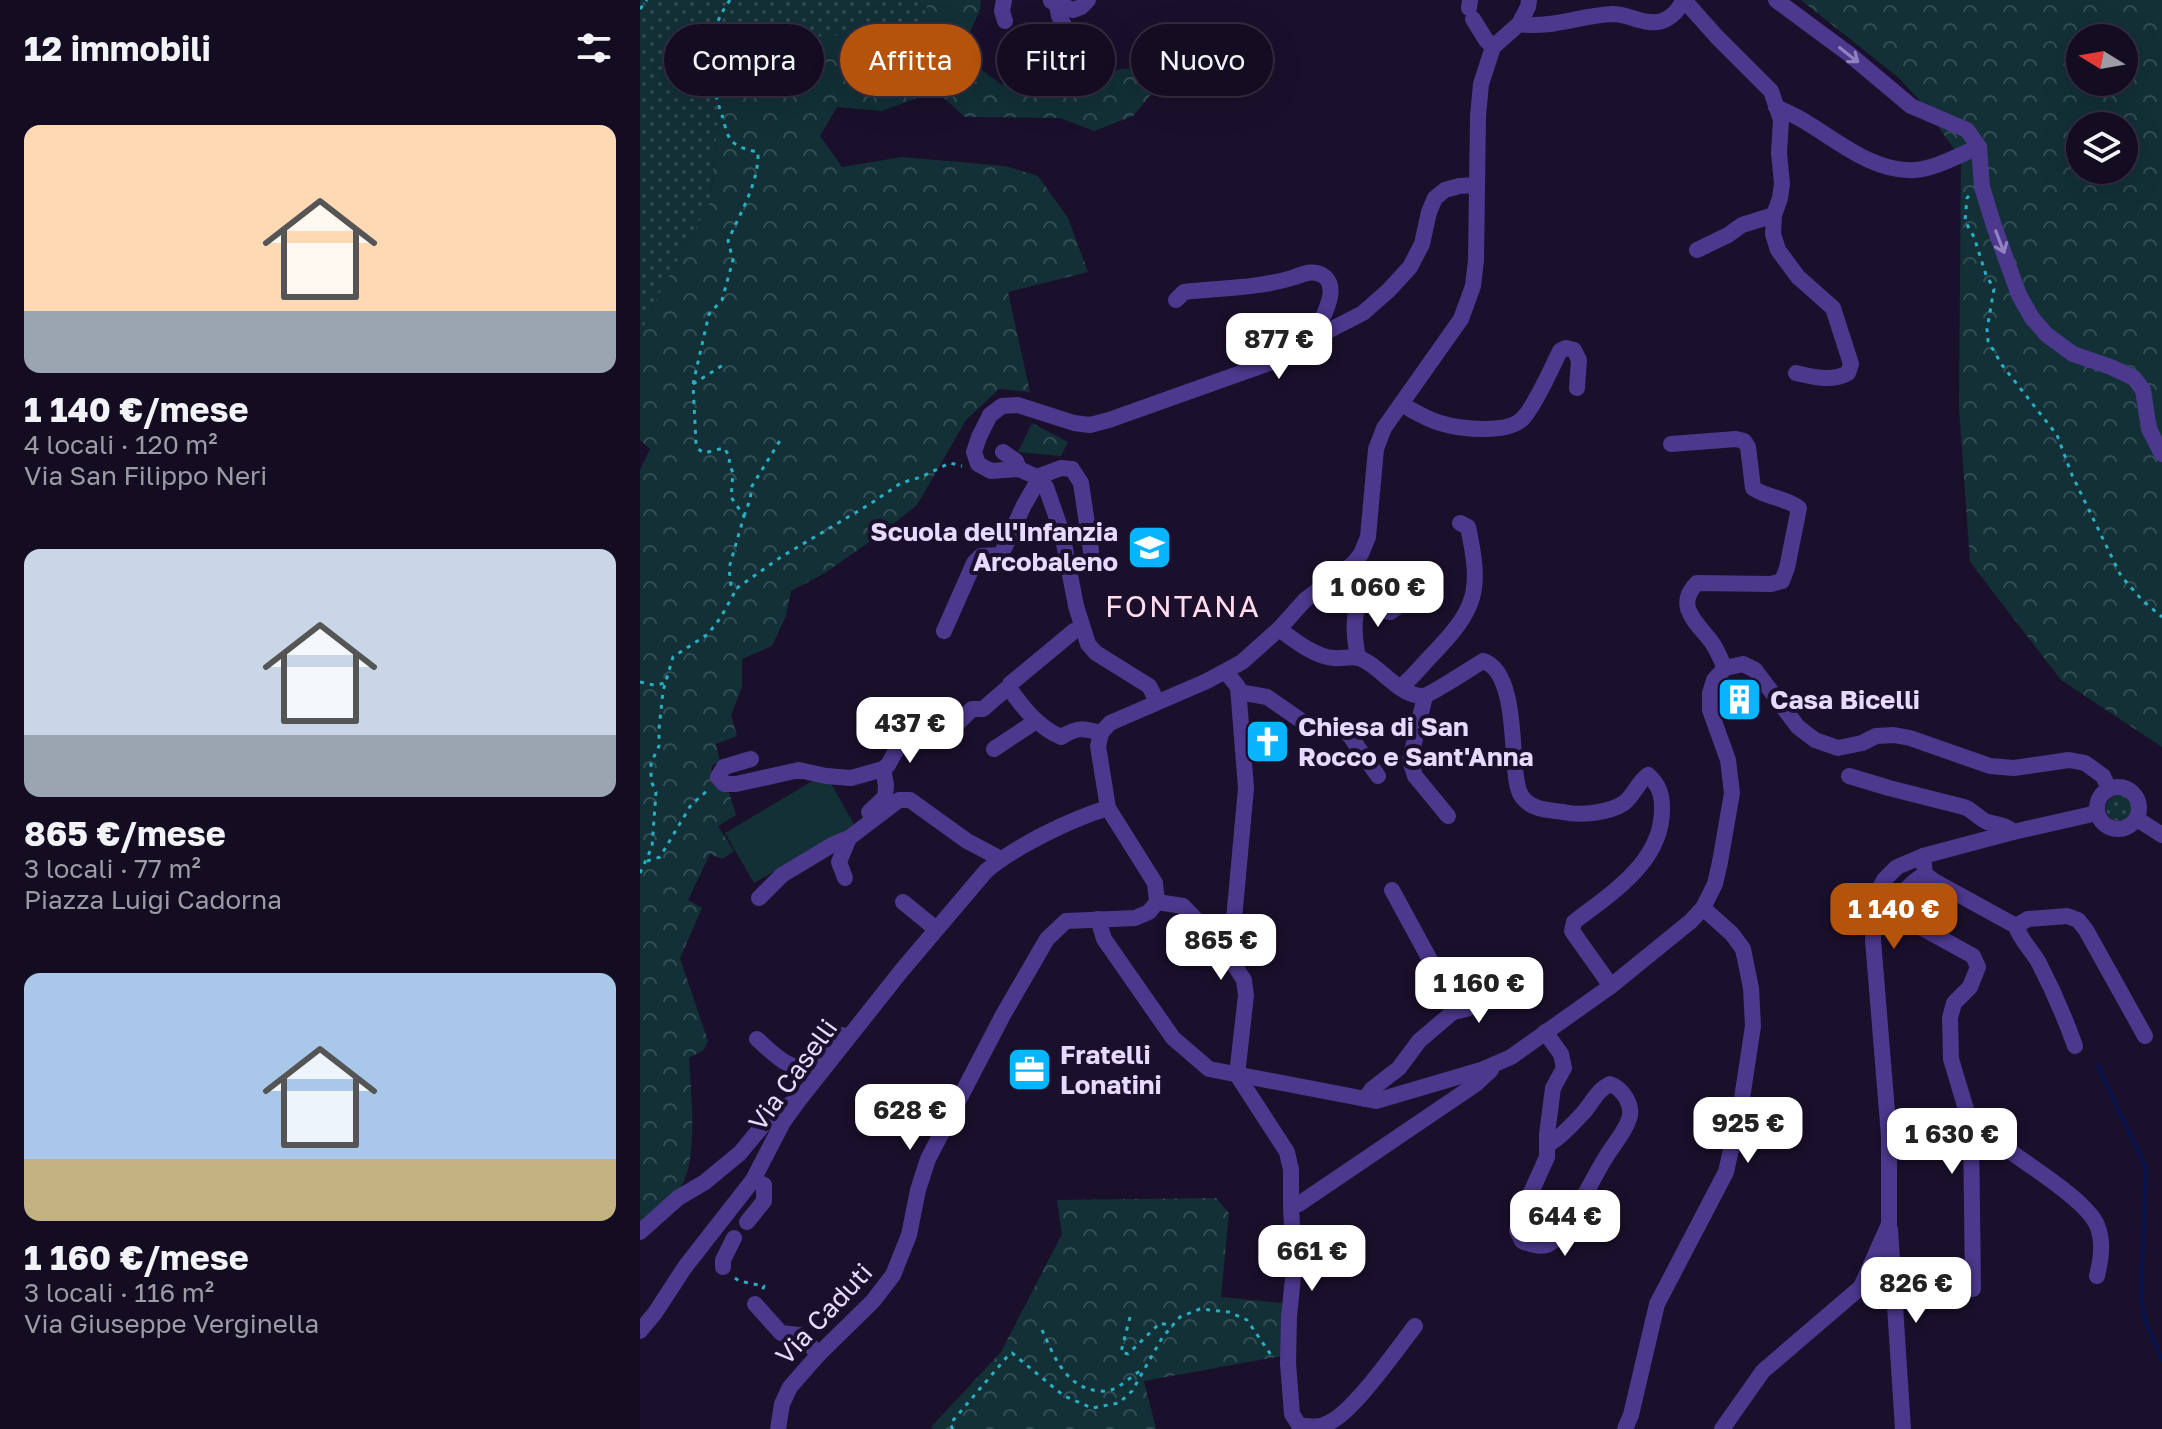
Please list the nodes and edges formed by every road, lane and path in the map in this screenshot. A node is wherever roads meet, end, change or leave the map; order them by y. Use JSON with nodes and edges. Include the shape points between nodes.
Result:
{"nodes":[{"id":1,"x":647,"y":0,"type":"edge"},
{"id":2,"x":730,"y":0,"type":"edge"},
{"id":3,"x":1004,"y":0,"type":"edge"},
{"id":4,"x":1088,"y":0,"type":"edge"},
{"id":5,"x":1529,"y":0,"type":"edge"},
{"id":6,"x":1684,"y":0,"type":"edge"},
{"id":7,"x":1053,"y":3,"type":"edge"},
{"id":8,"x":1781,"y":4,"type":"edge"},
{"id":9,"x":640,"y":9,"type":"edge"},
{"id":10,"x":1470,"y":9,"type":"edge"},
{"id":11,"x":1005,"y":21,"type":"dead end"},
{"id":12,"x":1063,"y":24,"type":"edge"},
{"id":13,"x":1519,"y":24,"type":"junction"},
{"id":14,"x":1493,"y":47,"type":"junction"},
{"id":15,"x":1776,"y":107,"type":"junction"},
{"id":16,"x":1979,"y":147,"type":"junction"},
{"id":17,"x":1476,"y":185,"type":"junction"},
{"id":18,"x":1982,"y":187,"type":"junction"},
{"id":19,"x":1774,"y":215,"type":"junction"},
{"id":20,"x":1697,"y":250,"type":"dead end"},
{"id":21,"x":1176,"y":300,"type":"dead end"},
{"id":22,"x":1320,"y":335,"type":"junction"},
{"id":23,"x":723,"y":365,"type":"dead end"},
{"id":24,"x":1796,"y":373,"type":"dead end"},
{"id":25,"x":693,"y":384,"type":"junction"},
{"id":26,"x":1577,"y":388,"type":"dead end"},
{"id":27,"x":1401,"y":404,"type":"junction"},
{"id":28,"x":781,"y":439,"type":"dead end"},
{"id":29,"x":1671,"y":444,"type":"dead end"},
{"id":30,"x":1003,"y":452,"type":"dead end"},
{"id":31,"x":2162,"y":454,"type":"edge"},
{"id":32,"x":982,"y":468,"type":"junction"},
{"id":33,"x":1019,"y":469,"type":"junction"},
{"id":34,"x":1038,"y":478,"type":"junction"},
{"id":35,"x":744,"y":516,"type":"junction"},
{"id":36,"x":1460,"y":523,"type":"dead end"},
{"id":37,"x":1091,"y":551,"type":"dead end"},
{"id":38,"x":1353,"y":564,"type":"junction"},
{"id":39,"x":737,"y":588,"type":"junction"},
{"id":40,"x":1367,"y":592,"type":"junction"},
{"id":41,"x":1396,"y":608,"type":"dead end"},
{"id":42,"x":2162,"y":617,"type":"edge"},
{"id":43,"x":1082,"y":628,"type":"junction"},
{"id":44,"x":1279,"y":629,"type":"junction"},
{"id":45,"x":944,"y":631,"type":"dead end"},
{"id":46,"x":1358,"y":658,"type":"junction"},
{"id":47,"x":1725,"y":668,"type":"junction"},
{"id":48,"x":1226,"y":672,"type":"junction"},
{"id":49,"x":640,"y":682,"type":"edge"},
{"id":50,"x":666,"y":683,"type":"junction"},
{"id":51,"x":1400,"y":687,"type":"junction"},
{"id":52,"x":1009,"y":688,"type":"junction"},
{"id":53,"x":1239,"y":692,"type":"junction"},
{"id":54,"x":1425,"y":696,"type":"junction"},
{"id":55,"x":1157,"y":701,"type":"junction"},
{"id":56,"x":931,"y":710,"type":"dead end"},
{"id":57,"x":1036,"y":721,"type":"junction"},
{"id":58,"x":1101,"y":733,"type":"junction"},
{"id":59,"x":940,"y":741,"type":"dead end"},
{"id":60,"x":994,"y":749,"type":"dead end"},
{"id":61,"x":751,"y":759,"type":"dead end"},
{"id":62,"x":883,"y":769,"type":"junction"},
{"id":63,"x":1378,"y":776,"type":"dead end"},
{"id":64,"x":1849,"y":776,"type":"dead end"},
{"id":65,"x":714,"y":786,"type":"dead end"},
{"id":66,"x":2109,"y":789,"type":"junction"},
{"id":67,"x":1108,"y":808,"type":"junction"},
{"id":68,"x":2097,"y":813,"type":"junction"},
{"id":69,"x":1448,"y":816,"type":"dead end"},
{"id":70,"x":2137,"y":819,"type":"junction"},
{"id":71,"x":2013,"y":832,"type":"junction"},
{"id":72,"x":854,"y":834,"type":"junction"},
{"id":73,"x":2162,"y":835,"type":"edge"},
{"id":74,"x":1923,"y":856,"type":"junction"},
{"id":75,"x":1001,"y":859,"type":"junction"},
{"id":76,"x":645,"y":861,"type":"junction"},
{"id":77,"x":640,"y":873,"type":"edge"},
{"id":78,"x":1925,"y":874,"type":"junction"},
{"id":79,"x":845,"y":878,"type":"dead end"},
{"id":80,"x":1392,"y":890,"type":"dead end"},
{"id":81,"x":759,"y":898,"type":"dead end"},
{"id":82,"x":903,"y":902,"type":"dead end"},
{"id":83,"x":1157,"y":902,"type":"junction"},
{"id":84,"x":1703,"y":908,"type":"junction"},
{"id":85,"x":1098,"y":919,"type":"junction"},
{"id":86,"x":2016,"y":926,"type":"junction"},
{"id":87,"x":936,"y":929,"type":"junction"},
{"id":88,"x":1222,"y":946,"type":"junction"},
{"id":89,"x":1611,"y":986,"type":"junction"},
{"id":90,"x":1493,"y":998,"type":"dead end"},
{"id":91,"x":1453,"y":1012,"type":"junction"},
{"id":92,"x":867,"y":1014,"type":"junction"},
{"id":93,"x":1545,"y":1032,"type":"junction"},
{"id":94,"x":2145,"y":1036,"type":"dead end"},
{"id":95,"x":757,"y":1039,"type":"dead end"},
{"id":96,"x":2075,"y":1046,"type":"dead end"},
{"id":97,"x":1501,"y":1061,"type":"junction"},
{"id":98,"x":1237,"y":1075,"type":"junction"},
{"id":99,"x":1365,"y":1099,"type":"junction"},
{"id":100,"x":799,"y":1100,"type":"junction"},
{"id":101,"x":1971,"y":1140,"type":"junction"},
{"id":102,"x":1549,"y":1144,"type":"junction"},
{"id":103,"x":753,"y":1180,"type":"junction"},
{"id":104,"x":1291,"y":1206,"type":"junction"},
{"id":105,"x":747,"y":1222,"type":"dead end"},
{"id":106,"x":1889,"y":1224,"type":"junction"},
{"id":107,"x":640,"y":1232,"type":"edge"},
{"id":108,"x":734,"y":1238,"type":"dead end"},
{"id":109,"x":723,"y":1267,"type":"joint"},
{"id":110,"x":2097,"y":1276,"type":"dead end"},
{"id":111,"x":1861,"y":1287,"type":"junction"},
{"id":112,"x":1973,"y":1289,"type":"dead end"},
{"id":113,"x":1895,"y":1294,"type":"junction"},
{"id":114,"x":755,"y":1304,"type":"joint"},
{"id":115,"x":1130,"y":1317,"type":"dead end"},
{"id":116,"x":1172,"y":1326,"type":"junction"},
{"id":117,"x":1415,"y":1326,"type":"dead end"},
{"id":118,"x":1042,"y":1330,"type":"dead end"},
{"id":119,"x":640,"y":1331,"type":"edge"},
{"id":120,"x":819,"y":1354,"type":"junction"},
{"id":121,"x":1288,"y":1363,"type":"junction"},
{"id":122,"x":1146,"y":1367,"type":"junction"},
{"id":123,"x":778,"y":1429,"type":"edge"},
{"id":124,"x":953,"y":1429,"type":"edge"},
{"id":125,"x":1625,"y":1429,"type":"edge"},
{"id":126,"x":1722,"y":1429,"type":"edge"},
{"id":127,"x":1903,"y":1429,"type":"edge"}],
"edges":[{"from":1,"to":9,"type":"path"},
{"from":2,"to":25,"type":"path","via":[[710,44],[711,69],[730,139],[758,152],[758,165],[728,241],[733,260],[722,300],[709,314]]},
{"from":3,"to":11,"type":"street"},
{"from":4,"to":7,"type":"street","via":[[1073,10]]},
{"from":5,"to":13,"type":"street"},
{"from":6,"to":13,"type":"street","via":[[1675,15],[1660,22],[1616,14]]},
{"from":6,"to":15,"type":"street","via":[[1771,91]]},
{"from":7,"to":12,"type":"street"},
{"from":8,"to":16,"type":"street","one_way":true,"via":[[1911,106],[1967,130]]},
{"from":10,"to":14,"type":"street"},
{"from":13,"to":14,"type":"street"},
{"from":14,"to":17,"type":"street","via":[[1481,84]]},
{"from":15,"to":16,"type":"street","via":[[1895,169],[1916,170]]},
{"from":15,"to":19,"type":"street","via":[[1782,184]]},
{"from":16,"to":18,"type":"street"},
{"from":17,"to":22,"type":"street","via":[[1445,190],[1435,198],[1410,267],[1363,313]]},
{"from":17,"to":27,"type":"street","via":[[1473,286],[1461,319]]},
{"from":18,"to":31,"type":"street","one_way":true,"via":[[2032,318],[2073,354],[2134,378],[2143,390],[2149,429]]},
{"from":18,"to":42,"type":"path","via":[[1967,198],[1965,221],[1994,289],[1988,341],[2057,435],[2121,576]]},
{"from":19,"to":20,"type":"street","via":[[1742,225]]},
{"from":19,"to":24,"type":"street","via":[[1778,250],[1798,277],[1833,308],[1851,364],[1839,378]]},
{"from":21,"to":22,"type":"street","via":[[1184,292],[1280,282],[1315,272],[1331,286]]},
{"from":22,"to":32,"type":"street","via":[[1275,361],[1090,425],[1018,405],[1002,406],[990,415],[974,452]]},
{"from":23,"to":25,"type":"path"},
{"from":25,"to":35,"type":"path","via":[[698,449],[727,452],[733,473],[731,497]]},
{"from":26,"to":27,"type":"street","via":[[1578,355],[1566,348],[1523,419],[1508,427],[1440,423]]},
{"from":27,"to":38,"type":"street","via":[[1376,449],[1368,537]]},
{"from":28,"to":35,"type":"path","via":[[752,486]]},
{"from":29,"to":47,"type":"street","via":[[1744,441],[1753,488],[1799,508],[1782,581],[1697,583],[1690,590],[1690,615]]},
{"from":30,"to":33,"type":"street"},
{"from":32,"to":33,"type":"street"},
{"from":32,"to":39,"type":"path","via":[[950,463],[901,483]]},
{"from":33,"to":34,"type":"street"},
{"from":34,"to":37,"type":"street","via":[[1072,469],[1081,483]]},
{"from":34,"to":43,"type":"street","via":[[1062,533]]},
{"from":34,"to":45,"type":"street","via":[[1001,555],[978,558]]},
{"from":35,"to":39,"type":"path","via":[[729,568],[731,586]]},
{"from":36,"to":51,"type":"street","via":[[1468,527],[1475,567],[1471,606],[1444,644]]},
{"from":38,"to":40,"type":"street"},
{"from":38,"to":44,"type":"street","via":[[1305,600]]},
{"from":39,"to":50,"type":"path","via":[[708,634],[673,657]]},
{"from":40,"to":41,"type":"street","via":[[1383,610]]},
{"from":40,"to":46,"type":"street","via":[[1358,601],[1354,628]]},
{"from":43,"to":52,"type":"street"},
{"from":43,"to":55,"type":"street","via":[[1096,653],[1149,686]]},
{"from":44,"to":46,"type":"street","via":[[1327,657]]},
{"from":44,"to":48,"type":"street"},
{"from":46,"to":51,"type":"street"},
{"from":47,"to":66,"type":"street","via":[[1743,664],[1755,670],[1798,727],[1838,748],[1894,735],[1990,766],[2069,760],[2085,763],[2103,776]]},
{"from":47,"to":84,"type":"street","via":[[1714,680],[1710,710],[1728,760],[1732,793],[1715,884]]},
{"from":48,"to":53,"type":"street"},
{"from":48,"to":55,"type":"street"},
{"from":49,"to":50,"type":"path"},
{"from":50,"to":76,"type":"path","via":[[659,746],[651,763],[656,792],[652,847]]},
{"from":51,"to":54,"type":"street"},
{"from":52,"to":57,"type":"street"},
{"from":52,"to":59,"type":"street","via":[[983,709],[972,709]]},
{"from":53,"to":63,"type":"street","via":[[1267,697],[1319,730],[1344,730]]},
{"from":53,"to":88,"type":"street","via":[[1246,788],[1233,930]]},
{"from":54,"to":69,"type":"street","via":[[1410,760],[1415,776]]},
{"from":54,"to":89,"type":"street","via":[[1483,661],[1492,664],[1507,692],[1517,780],[1522,797],[1533,806],[1573,814],[1600,811],[1622,804],[1648,775],[1656,782],[1662,814],[1646,859],[1574,922],[1572,931]]},
{"from":55,"to":58,"type":"street","via":[[1110,723]]},
{"from":56,"to":62,"type":"street","via":[[905,734]]},
{"from":57,"to":58,"type":"street","via":[[1061,737],[1083,728]]},
{"from":57,"to":60,"type":"street"},
{"from":58,"to":67,"type":"street","via":[[1098,746]]},
{"from":61,"to":62,"type":"street","via":[[724,767],[718,777],[731,784],[799,770],[851,778]]},
{"from":62,"to":72,"type":"street","via":[[885,797],[860,819]]},
{"from":64,"to":71,"type":"street","via":[[1964,807]]},
{"from":65,"to":76,"type":"path","via":[[691,805],[660,857]]},
{"from":66,"to":68,"type":"street","via":[[2099,799]]},
{"from":66,"to":70,"type":"street","via":[[2123,787],[2135,794],[2140,806]]},
{"from":67,"to":75,"type":"street","name":"Via Caselli"},
{"from":67,"to":83,"type":"street","via":[[1155,883]]},
{"from":68,"to":70,"type":"street","via":[[2105,825],[2119,830]]},
{"from":68,"to":71,"type":"street"},
{"from":70,"to":73,"type":"street"},
{"from":71,"to":74,"type":"street"},
{"from":72,"to":75,"type":"street","via":[[899,800],[910,800]]},
{"from":72,"to":79,"type":"street","via":[[839,862]]},
{"from":72,"to":81,"type":"street","via":[[782,875]]},
{"from":74,"to":78,"type":"street"},
{"from":74,"to":106,"type":"street","via":[[1897,867],[1884,880],[1874,905],[1889,1136]]},
{"from":75,"to":87,"type":"street","name":"Via Caselli"},
{"from":76,"to":77,"type":"path"},
{"from":78,"to":86,"type":"street"},
{"from":78,"to":101,"type":"street","via":[[1904,892],[1898,911],[1973,956],[1978,967],[1950,1018],[1951,1059]]},
{"from":80,"to":91,"type":"street","via":[[1454,1004]]},
{"from":82,"to":87,"type":"street"},
{"from":83,"to":85,"type":"street","name":"Via Caduti","via":[[1135,918]]},
{"from":83,"to":88,"type":"street","via":[[1183,906]]},
{"from":84,"to":89,"type":"street"},
{"from":84,"to":125,"type":"street","via":[[1743,949],[1753,1026],[1744,1089],[1726,1172],[1657,1304]]},
{"from":85,"to":98,"type":"street","via":[[1104,939],[1173,1038],[1209,1069]]},
{"from":85,"to":120,"type":"street","name":"Via Caduti","via":[[1066,921],[1047,939],[928,1159],[893,1275]]},
{"from":86,"to":94,"type":"street","via":[[2028,919],[2078,920]]},
{"from":86,"to":96,"type":"street","via":[[2038,961]]},
{"from":87,"to":92,"type":"street","name":"Via Caselli"},
{"from":88,"to":98,"type":"street","via":[[1244,980],[1246,995]]},
{"from":89,"to":93,"type":"street"},
{"from":90,"to":91,"type":"street"},
{"from":91,"to":99,"type":"street"},
{"from":92,"to":95,"type":"street","via":[[804,1066],[780,1060]]},
{"from":92,"to":100,"type":"street","name":"Via Caselli"},
{"from":93,"to":97,"type":"street"},
{"from":93,"to":102,"type":"street","via":[[1564,1068],[1553,1088]]},
{"from":97,"to":99,"type":"street","via":[[1376,1101]]},
{"from":97,"to":104,"type":"street","via":[[1476,1084]]},
{"from":98,"to":99,"type":"street"},
{"from":98,"to":104,"type":"street","via":[[1287,1152]]},
{"from":100,"to":103,"type":"street","name":"Via Caselli"},
{"from":100,"to":107,"type":"street","via":[[774,1112],[740,1153]]},
{"from":101,"to":110,"type":"street","via":[[2004,1147],[2081,1204],[2100,1238]]},
{"from":101,"to":112,"type":"street"},
{"from":102,"to":102,"type":"street","via":[[1517,1231],[1522,1241],[1535,1246],[1550,1244],[1564,1230],[1629,1120],[1623,1094],[1610,1084],[1602,1088]]},
{"from":103,"to":105,"type":"street","via":[[764,1185],[764,1201]]},
{"from":103,"to":119,"type":"street","name":"Via Caselli"},
{"from":104,"to":121,"type":"street","via":[[1294,1268]]},
{"from":106,"to":111,"type":"street"},
{"from":106,"to":113,"type":"street"},
{"from":108,"to":109,"type":"street"},
{"from":109,"to":114,"type":"path","via":[[739,1281],[764,1286]]},
{"from":111,"to":113,"type":"street"},
{"from":111,"to":126,"type":"street","via":[[1763,1371]]},
{"from":113,"to":127,"type":"street"},
{"from":114,"to":120,"type":"street","via":[[781,1333],[799,1335]]},
{"from":115,"to":116,"type":"path","via":[[1124,1354],[1160,1323]]},
{"from":116,"to":121,"type":"path","via":[[1200,1309],[1229,1312],[1247,1320],[1271,1355]]},
{"from":116,"to":122,"type":"path"},
{"from":117,"to":121,"type":"street","via":[[1348,1409],[1313,1428],[1299,1425],[1292,1414]]},
{"from":118,"to":122,"type":"path","via":[[1055,1360],[1083,1388],[1111,1390]]},
{"from":120,"to":123,"type":"street","name":"Via Caduti","via":[[790,1387]]},
{"from":122,"to":124,"type":"path","via":[[1119,1403],[1092,1408],[1064,1396],[1012,1353],[950,1424]]}]}
